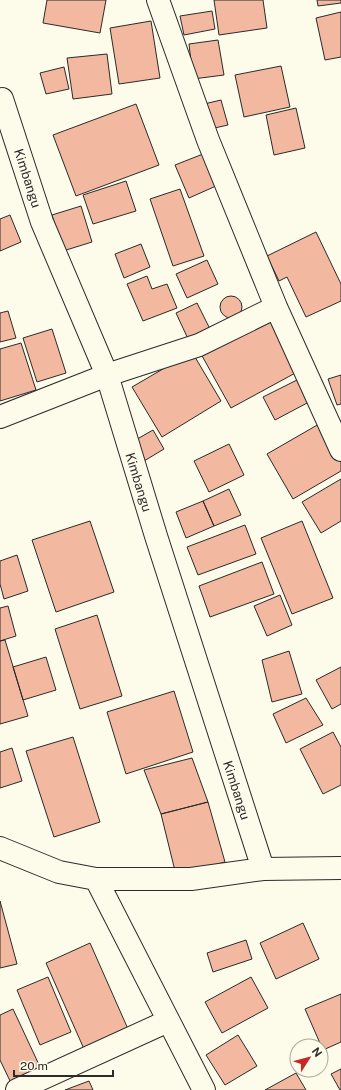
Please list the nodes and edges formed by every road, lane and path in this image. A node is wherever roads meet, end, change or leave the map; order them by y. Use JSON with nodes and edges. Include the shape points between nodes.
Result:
{"nodes":[{"id":1,"x":158,"y":0,"type":"edge"},
{"id":2,"x":2,"y":99,"type":"dead end"},
{"id":3,"x":276,"y":307,"type":"junction"},
{"id":4,"x":107,"y":375,"type":"junction"},
{"id":5,"x":0,"y":417,"type":"edge"},
{"id":6,"x":341,"y":450,"type":"edge"},
{"id":7,"x":0,"y":848,"type":"edge"},
{"id":8,"x":341,"y":868,"type":"edge"},
{"id":9,"x":263,"y":869,"type":"junction"},
{"id":10,"x":96,"y":879,"type":"junction"},
{"id":11,"x":168,"y":1021,"type":"junction"},
{"id":12,"x":17,"y":1090,"type":"edge"},
{"id":13,"x":204,"y":1090,"type":"edge"}],
"edges":[{"from":1,"to":3,"type":"street","via":[[208,140]]},
{"from":2,"to":4,"type":"street","name":"Kimbangu","via":[[42,222]]},
{"from":3,"to":4,"type":"street","via":[[199,344]]},
{"from":3,"to":6,"type":"street"},
{"from":4,"to":5,"type":"street"},
{"from":4,"to":9,"type":"street","name":"Kimbangu"},
{"from":7,"to":10,"type":"street","via":[[59,872]]},
{"from":8,"to":9,"type":"street"},
{"from":9,"to":10,"type":"street","via":[[191,879]]},
{"from":10,"to":11,"type":"street"},
{"from":11,"to":12,"type":"street"},
{"from":11,"to":13,"type":"street"}]}
